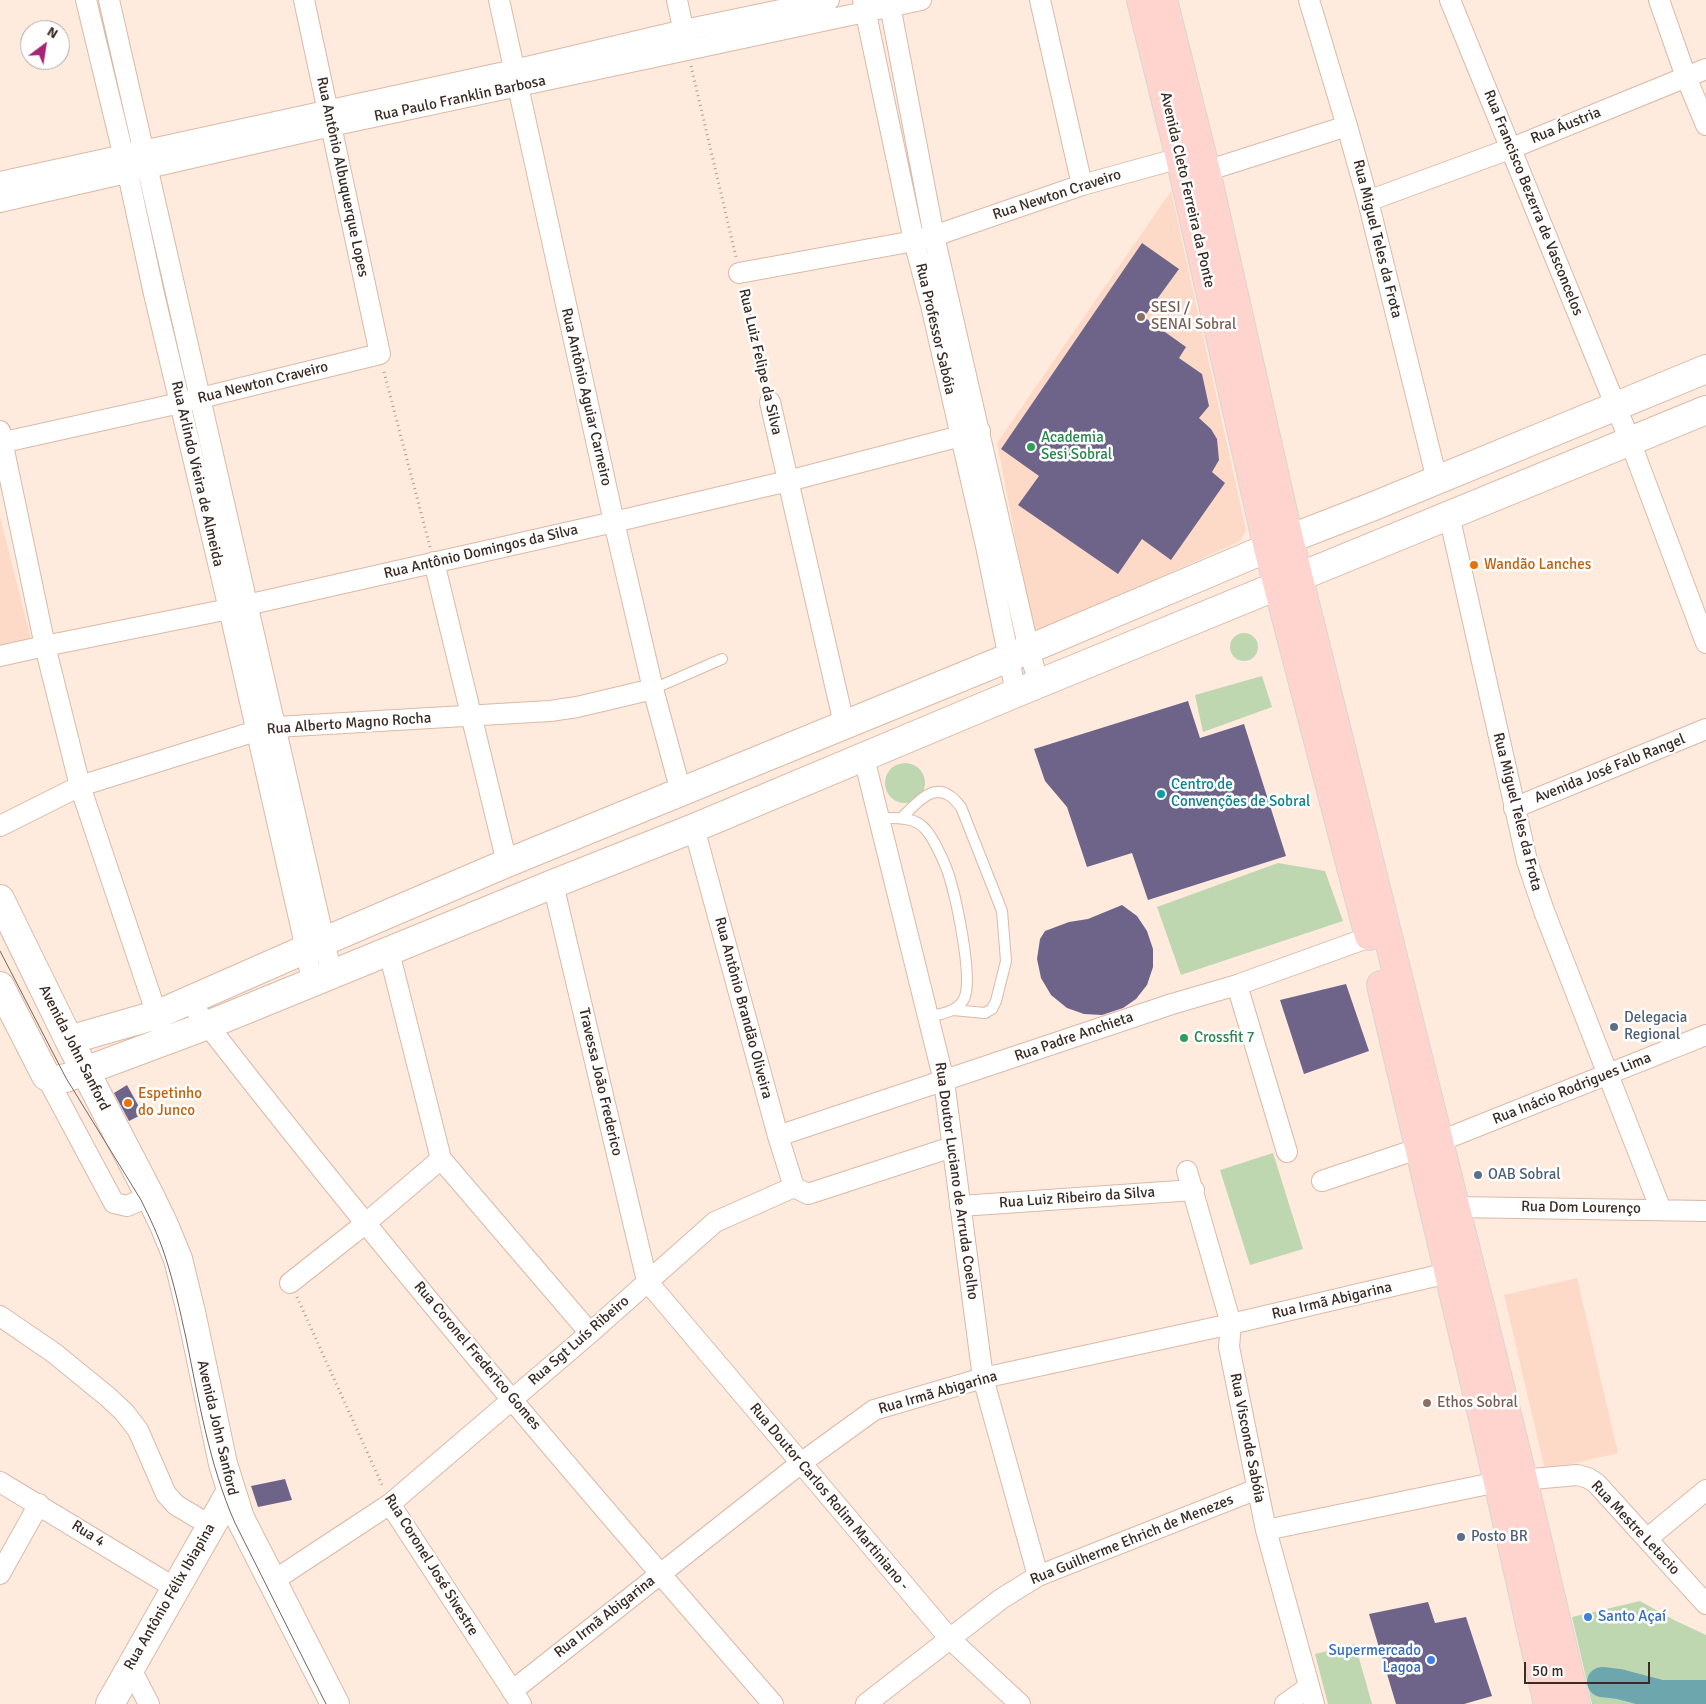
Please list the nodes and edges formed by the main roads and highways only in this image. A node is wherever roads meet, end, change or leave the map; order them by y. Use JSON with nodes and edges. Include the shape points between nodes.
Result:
{"nodes":[{"id":1,"x":1141,"y":0,"type":"edge"},
{"id":2,"x":1163,"y":0,"type":"edge"},
{"id":3,"x":1706,"y":369,"type":"edge"},
{"id":4,"x":1706,"y":410,"type":"edge"},
{"id":5,"x":1278,"y":544,"type":"junction"},
{"id":6,"x":1289,"y":581,"type":"junction"},
{"id":7,"x":735,"y":770,"type":"junction"},
{"id":8,"x":749,"y":804,"type":"junction"},
{"id":9,"x":0,"y":899,"type":"edge"},
{"id":10,"x":2,"y":992,"type":"edge"},
{"id":11,"x":68,"y":1040,"type":"junction"},
{"id":12,"x":85,"y":1071,"type":"junction"},
{"id":13,"x":1429,"y":1146,"type":"junction"},
{"id":14,"x":1445,"y":1209,"type":"junction"},
{"id":15,"x":1511,"y":1481,"type":"junction"},
{"id":16,"x":231,"y":1491,"type":"junction"},
{"id":17,"x":1542,"y":1703,"type":"edge"},
{"id":18,"x":110,"y":1704,"type":"edge"},
{"id":19,"x":335,"y":1704,"type":"edge"},
{"id":20,"x":1576,"y":1704,"type":"edge"}],
"edges":[{"from":1,"to":5,"type":"main road","name":"Avenida Cleto Ferreira da Ponte"},
{"from":2,"to":5,"type":"main road","name":"Avenida Cleto Ferreira da Ponte","via":[[1206,171]]},
{"from":3,"to":5,"type":"main road"},
{"from":4,"to":6,"type":"main road"},
{"from":5,"to":6,"type":"main road","name":"Avenida Cleto Ferreira da Ponte"},
{"from":5,"to":7,"type":"main road"},
{"from":6,"to":8,"type":"main road"},
{"from":6,"to":13,"type":"main road"},
{"from":6,"to":13,"type":"main road","via":[[1370,937]]},
{"from":7,"to":8,"type":"main road"},
{"from":7,"to":11,"type":"main road","via":[[507,863],[156,1015]]},
{"from":8,"to":12,"type":"main road","via":[[208,1025]]},
{"from":9,"to":11,"type":"main road","name":"Avenida John Sanford"},
{"from":10,"to":12,"type":"main road","via":[[46,1076],[60,1080]]},
{"from":11,"to":12,"type":"main road","name":"Avenida John Sanford"},
{"from":12,"to":16,"type":"main road","name":"Avenida John Sanford","via":[[150,1196],[178,1260]]},
{"from":13,"to":14,"type":"main road"},
{"from":14,"to":15,"type":"main road"},
{"from":14,"to":15,"type":"main road","via":[[1448,1273]]},
{"from":15,"to":17,"type":"main road"},
{"from":15,"to":20,"type":"main road"},
{"from":16,"to":18,"type":"main road","name":"Rua Antônio Félix Ibiapina"},
{"from":16,"to":19,"type":"main road","name":"Avenida John Sanford","via":[[240,1518]]}]}
